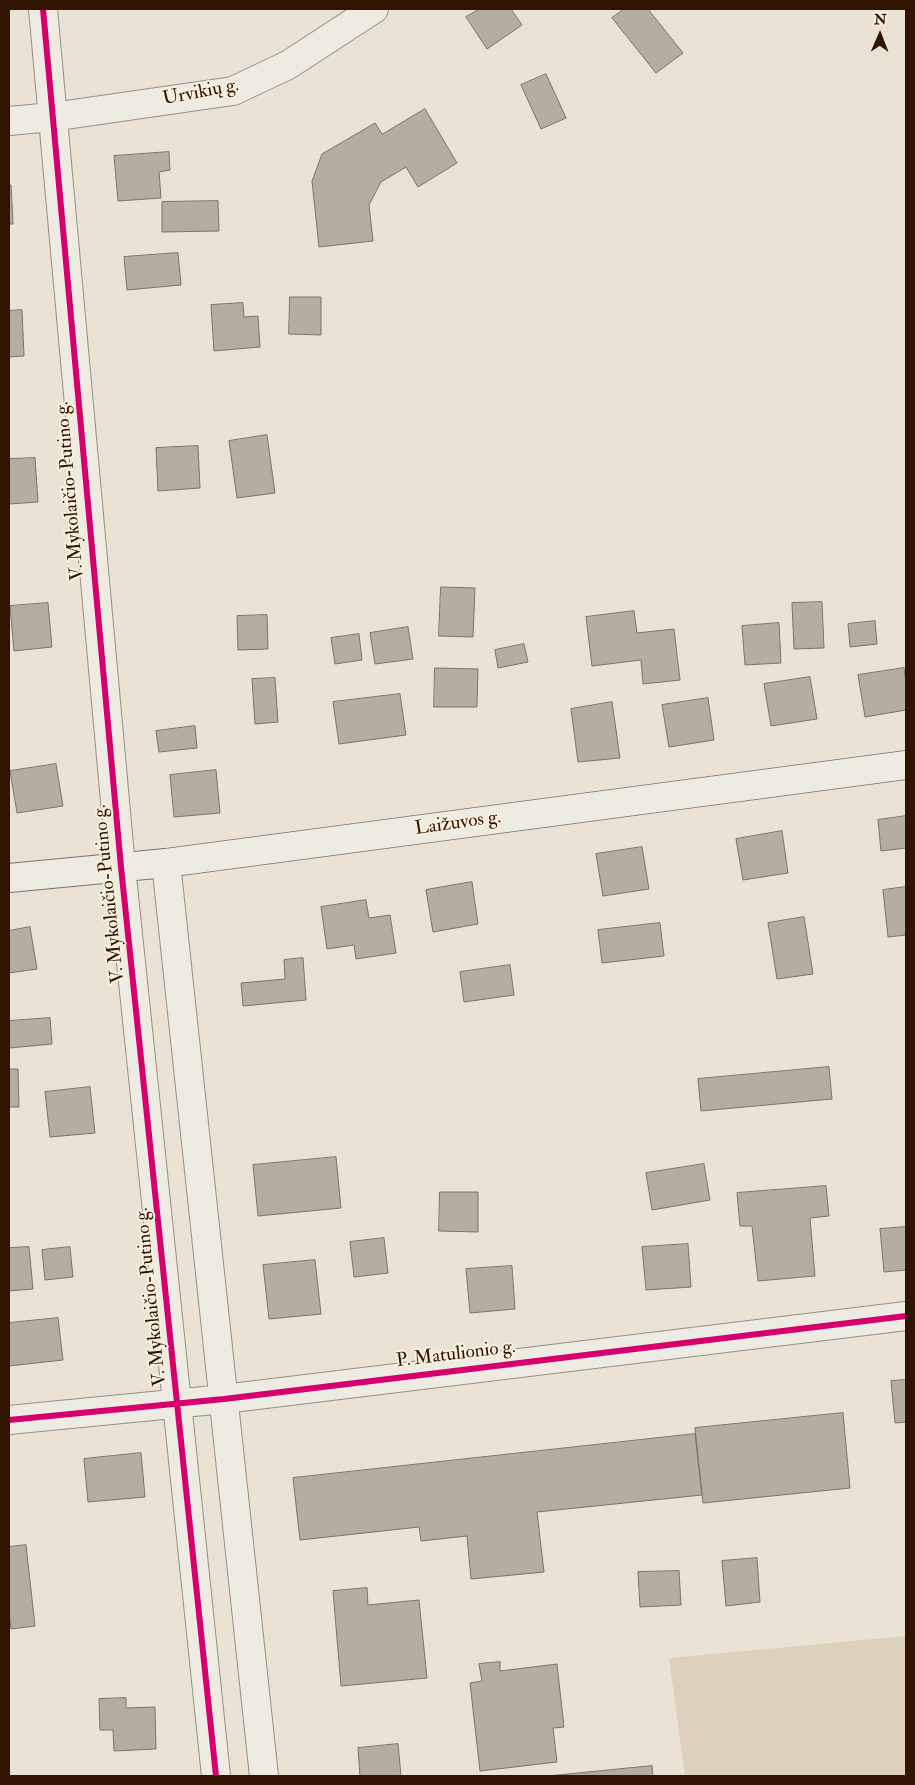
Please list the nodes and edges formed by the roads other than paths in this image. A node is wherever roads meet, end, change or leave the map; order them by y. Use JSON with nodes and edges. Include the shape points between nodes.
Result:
{"nodes":[{"id":1,"x":43,"y":9,"type":"edge"},
{"id":2,"x":374,"y":9,"type":"edge"},
{"id":3,"x":52,"y":117,"type":"junction"},
{"id":4,"x":9,"y":120,"type":"edge"},
{"id":5,"x":906,"y":765,"type":"edge"},
{"id":6,"x":166,"y":863,"type":"junction"},
{"id":7,"x":121,"y":867,"type":"junction"},
{"id":8,"x":9,"y":878,"type":"edge"},
{"id":9,"x":906,"y":1316,"type":"edge"},
{"id":10,"x":224,"y":1399,"type":"junction"},
{"id":11,"x":178,"y":1404,"type":"junction"},
{"id":12,"x":9,"y":1420,"type":"edge"},
{"id":13,"x":216,"y":1776,"type":"edge"},
{"id":14,"x":264,"y":1776,"type":"edge"}],
"edges":[{"from":1,"to":3,"type":"street","name":"V. Mykolaičio-Putino g."},
{"from":2,"to":3,"type":"street","name":"Urvikių g.","via":[[288,65],[233,91]]},
{"from":3,"to":4,"type":"street","name":"Urvikių g."},
{"from":3,"to":7,"type":"street","name":"V. Mykolaičio-Putino g."},
{"from":5,"to":6,"type":"street","name":"Laižuvos g."},
{"from":6,"to":7,"type":"street","name":"Laižuvos g."},
{"from":6,"to":10,"type":"street"},
{"from":7,"to":8,"type":"street","name":"Laižuvos g."},
{"from":7,"to":11,"type":"street","name":"V. Mykolaičio-Putino g."},
{"from":9,"to":10,"type":"street","name":"P. Matulionio g."},
{"from":10,"to":11,"type":"street","name":"P. Matulionio g."},
{"from":10,"to":14,"type":"street"},
{"from":11,"to":12,"type":"street","name":"P. Matulionio g."},
{"from":11,"to":13,"type":"street","name":"V. Mykolaičio-Putino g."}]}
